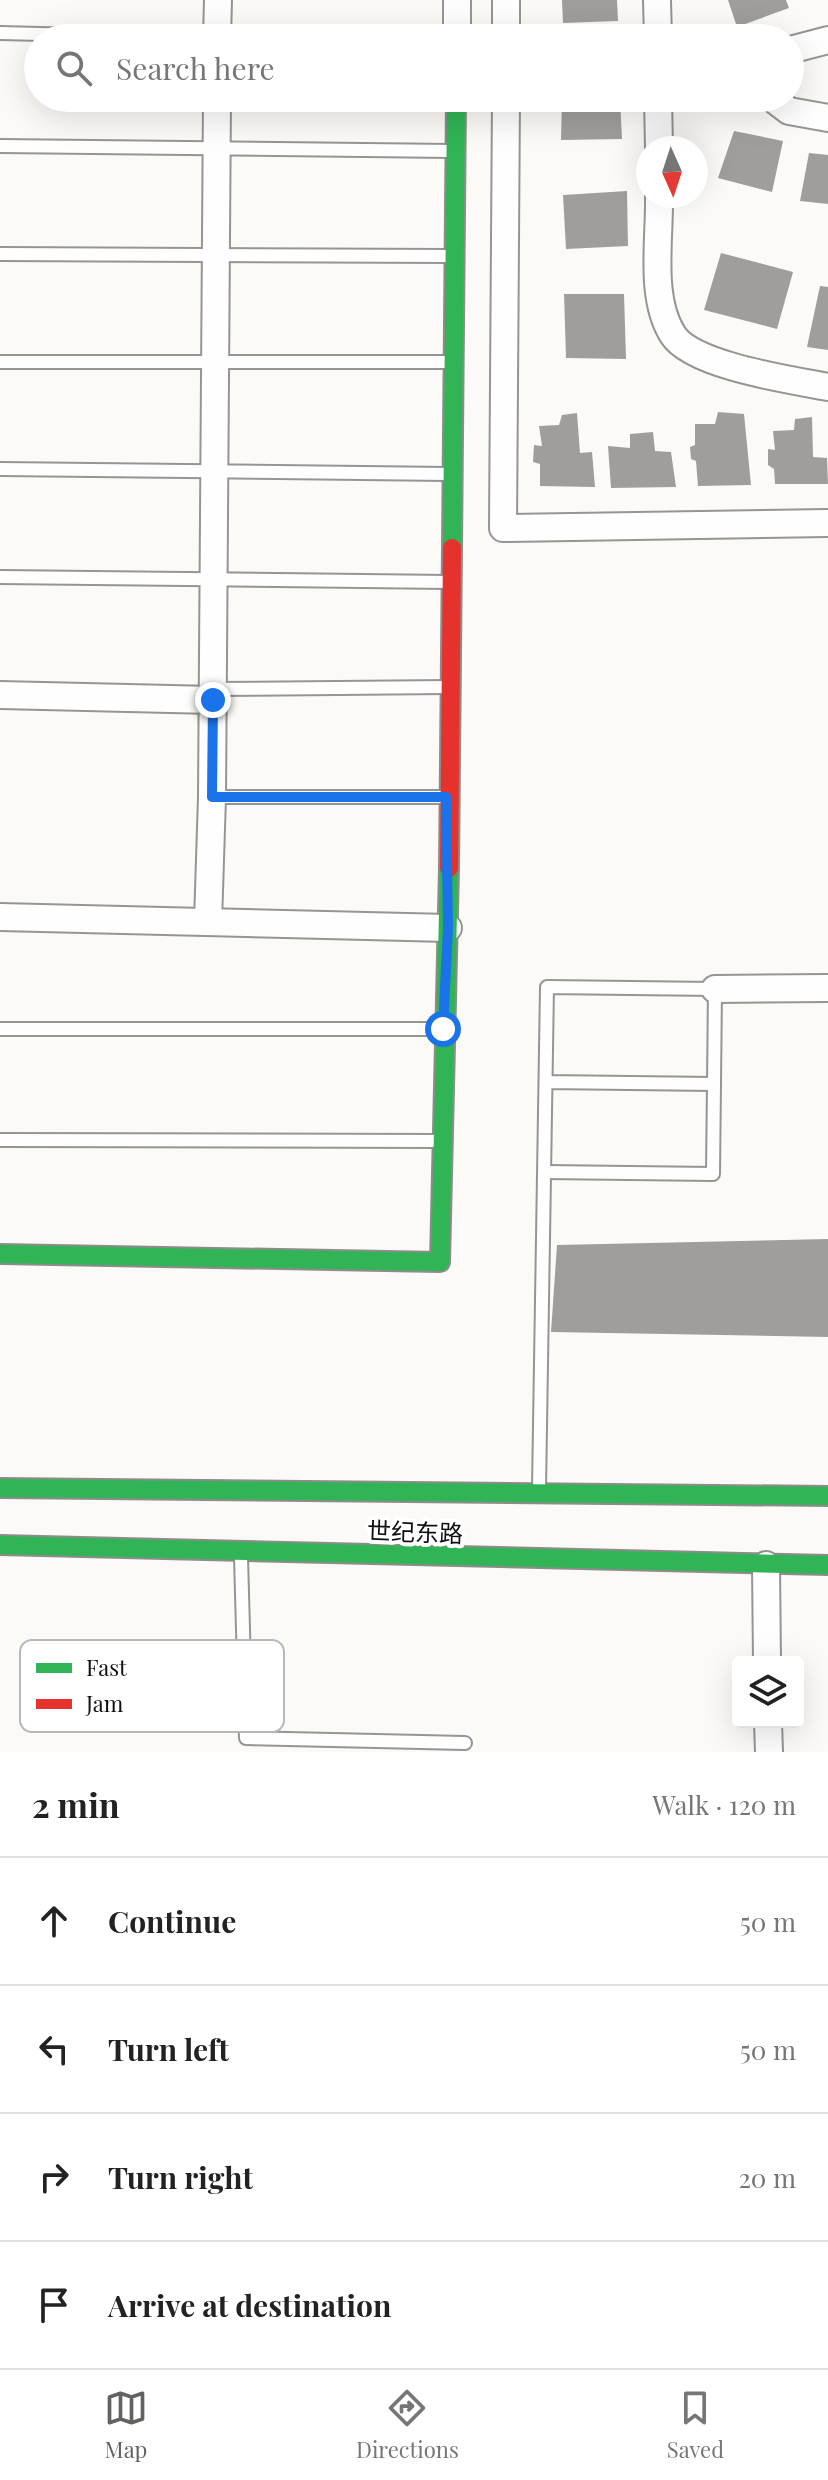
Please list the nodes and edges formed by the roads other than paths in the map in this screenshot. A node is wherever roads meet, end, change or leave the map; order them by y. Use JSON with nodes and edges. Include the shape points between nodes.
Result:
{"nodes":[{"id":1,"x":218,"y":0,"type":"edge"},
{"id":2,"x":457,"y":0,"type":"edge"},
{"id":3,"x":506,"y":0,"type":"edge"},
{"id":4,"x":657,"y":0,"type":"edge"},
{"id":5,"x":217,"y":24,"type":"edge"},
{"id":6,"x":457,"y":24,"type":"edge"},
{"id":7,"x":506,"y":24,"type":"edge"},
{"id":8,"x":658,"y":24,"type":"edge"},
{"id":9,"x":0,"y":33,"type":"edge"},
{"id":10,"x":24,"y":34,"type":"edge"},
{"id":11,"x":828,"y":40,"type":"edge"},
{"id":12,"x":804,"y":46,"type":"edge"},
{"id":13,"x":217,"y":112,"type":"edge"},
{"id":14,"x":456,"y":112,"type":"edge"},
{"id":15,"x":506,"y":112,"type":"edge"},
{"id":16,"x":658,"y":112,"type":"edge"},
{"id":17,"x":795,"y":112,"type":"edge"},
{"id":18,"x":828,"y":118,"type":"edge"},
{"id":19,"x":659,"y":136,"type":"edge"},
{"id":20,"x":0,"y":146,"type":"edge"},
{"id":21,"x":216,"y":150,"type":"junction"},
{"id":22,"x":455,"y":151,"type":"junction"},
{"id":23,"x":659,"y":208,"type":"edge"},
{"id":24,"x":0,"y":254,"type":"edge"},
{"id":25,"x":216,"y":255,"type":"junction"},
{"id":26,"x":454,"y":256,"type":"junction"},
{"id":27,"x":0,"y":362,"type":"edge"},
{"id":28,"x":215,"y":362,"type":"junction"},
{"id":29,"x":452,"y":362,"type":"junction"},
{"id":30,"x":828,"y":387,"type":"edge"},
{"id":31,"x":0,"y":469,"type":"edge"},
{"id":32,"x":215,"y":471,"type":"junction"},
{"id":33,"x":451,"y":474,"type":"junction"},
{"id":34,"x":828,"y":523,"type":"edge"},
{"id":35,"x":0,"y":577,"type":"edge"},
{"id":36,"x":214,"y":579,"type":"junction"},
{"id":37,"x":450,"y":582,"type":"junction"},
{"id":38,"x":448,"y":687,"type":"junction"},
{"id":39,"x":0,"y":695,"type":"edge"},
{"id":40,"x":213,"y":695,"type":"junction"},
{"id":41,"x":212,"y":797,"type":"junction"},
{"id":42,"x":446,"y":797,"type":"junction"},
{"id":43,"x":0,"y":917,"type":"edge"},
{"id":44,"x":208,"y":922,"type":"junction"},
{"id":45,"x":448,"y":928,"type":"junction"},
{"id":46,"x":828,"y":988,"type":"edge"},
{"id":47,"x":715,"y":989,"type":"junction"},
{"id":48,"x":0,"y":1029,"type":"edge"},
{"id":49,"x":443,"y":1029,"type":"junction"},
{"id":50,"x":546,"y":1082,"type":"junction"},
{"id":51,"x":714,"y":1084,"type":"junction"},
{"id":52,"x":0,"y":1140,"type":"edge"},
{"id":53,"x":442,"y":1141,"type":"junction"},
{"id":54,"x":545,"y":1172,"type":"junction"},
{"id":55,"x":0,"y":1254,"type":"edge"},
{"id":56,"x":0,"y":1488,"type":"edge"},
{"id":57,"x":539,"y":1496,"type":"junction"},
{"id":58,"x":828,"y":1496,"type":"edge"},
{"id":59,"x":0,"y":1545,"type":"edge"},
{"id":60,"x":241,"y":1549,"type":"junction"},
{"id":61,"x":766,"y":1565,"type":"junction"},
{"id":62,"x":828,"y":1565,"type":"edge"},
{"id":63,"x":243,"y":1640,"type":"edge"},
{"id":64,"x":767,"y":1656,"type":"edge"},
{"id":65,"x":768,"y":1728,"type":"edge"},
{"id":66,"x":246,"y":1732,"type":"edge"},
{"id":67,"x":465,"y":1743,"type":"dead end"},
{"id":68,"x":769,"y":1752,"type":"edge"}],
"edges":[{"from":1,"to":5,"type":"street"},
{"from":2,"to":6,"type":"street"},
{"from":3,"to":7,"type":"street"},
{"from":4,"to":8,"type":"street"},
{"from":9,"to":10,"type":"lane"},
{"from":11,"to":12,"type":"street"},
{"from":13,"to":21,"type":"street"},
{"from":14,"to":22,"type":"main road"},
{"from":15,"to":34,"type":"street","via":[[503,528]]},
{"from":16,"to":19,"type":"street"},
{"from":17,"to":18,"type":"street"},
{"from":20,"to":21,"type":"lane"},
{"from":21,"to":22,"type":"lane"},
{"from":21,"to":25,"type":"street"},
{"from":22,"to":26,"type":"main road"},
{"from":23,"to":30,"type":"street","via":[[660,294],[674,336],[690,350],[723,363]]},
{"from":24,"to":25,"type":"lane"},
{"from":25,"to":26,"type":"lane"},
{"from":25,"to":28,"type":"street"},
{"from":26,"to":29,"type":"main road"},
{"from":27,"to":28,"type":"lane"},
{"from":28,"to":29,"type":"lane"},
{"from":28,"to":32,"type":"street"},
{"from":29,"to":33,"type":"main road"},
{"from":31,"to":32,"type":"lane"},
{"from":32,"to":33,"type":"lane"},
{"from":32,"to":36,"type":"street"},
{"from":33,"to":37,"type":"main road"},
{"from":35,"to":36,"type":"lane"},
{"from":36,"to":37,"type":"lane"},
{"from":36,"to":40,"type":"street"},
{"from":37,"to":38,"type":"main road"},
{"from":38,"to":40,"type":"lane"},
{"from":38,"to":42,"type":"main road"},
{"from":39,"to":40,"type":"street"},
{"from":40,"to":41,"type":"street"},
{"from":41,"to":42,"type":"lane"},
{"from":41,"to":44,"type":"street"},
{"from":42,"to":45,"type":"main road"},
{"from":43,"to":44,"type":"street"},
{"from":44,"to":45,"type":"street"},
{"from":45,"to":49,"type":"main road"},
{"from":46,"to":47,"type":"street"},
{"from":47,"to":50,"type":"lane","via":[[547,987]]},
{"from":47,"to":51,"type":"lane"},
{"from":48,"to":49,"type":"lane"},
{"from":49,"to":53,"type":"main road"},
{"from":50,"to":51,"type":"lane"},
{"from":50,"to":54,"type":"lane"},
{"from":51,"to":54,"type":"lane","via":[[713,1174]]},
{"from":52,"to":53,"type":"lane"},
{"from":53,"to":55,"type":"main road","via":[[440,1262]]},
{"from":54,"to":57,"type":"lane"},
{"from":56,"to":57,"type":"main road","name":"世纪东路"},
{"from":57,"to":58,"type":"main road","name":"世纪东路"},
{"from":59,"to":60,"type":"main road","name":"世纪东路"},
{"from":60,"to":61,"type":"main road","name":"世纪东路"},
{"from":60,"to":63,"type":"lane"},
{"from":61,"to":62,"type":"main road","name":"世纪东路"},
{"from":61,"to":64,"type":"street"},
{"from":65,"to":68,"type":"street"},
{"from":66,"to":67,"type":"lane","via":[[246,1738]]}]}
